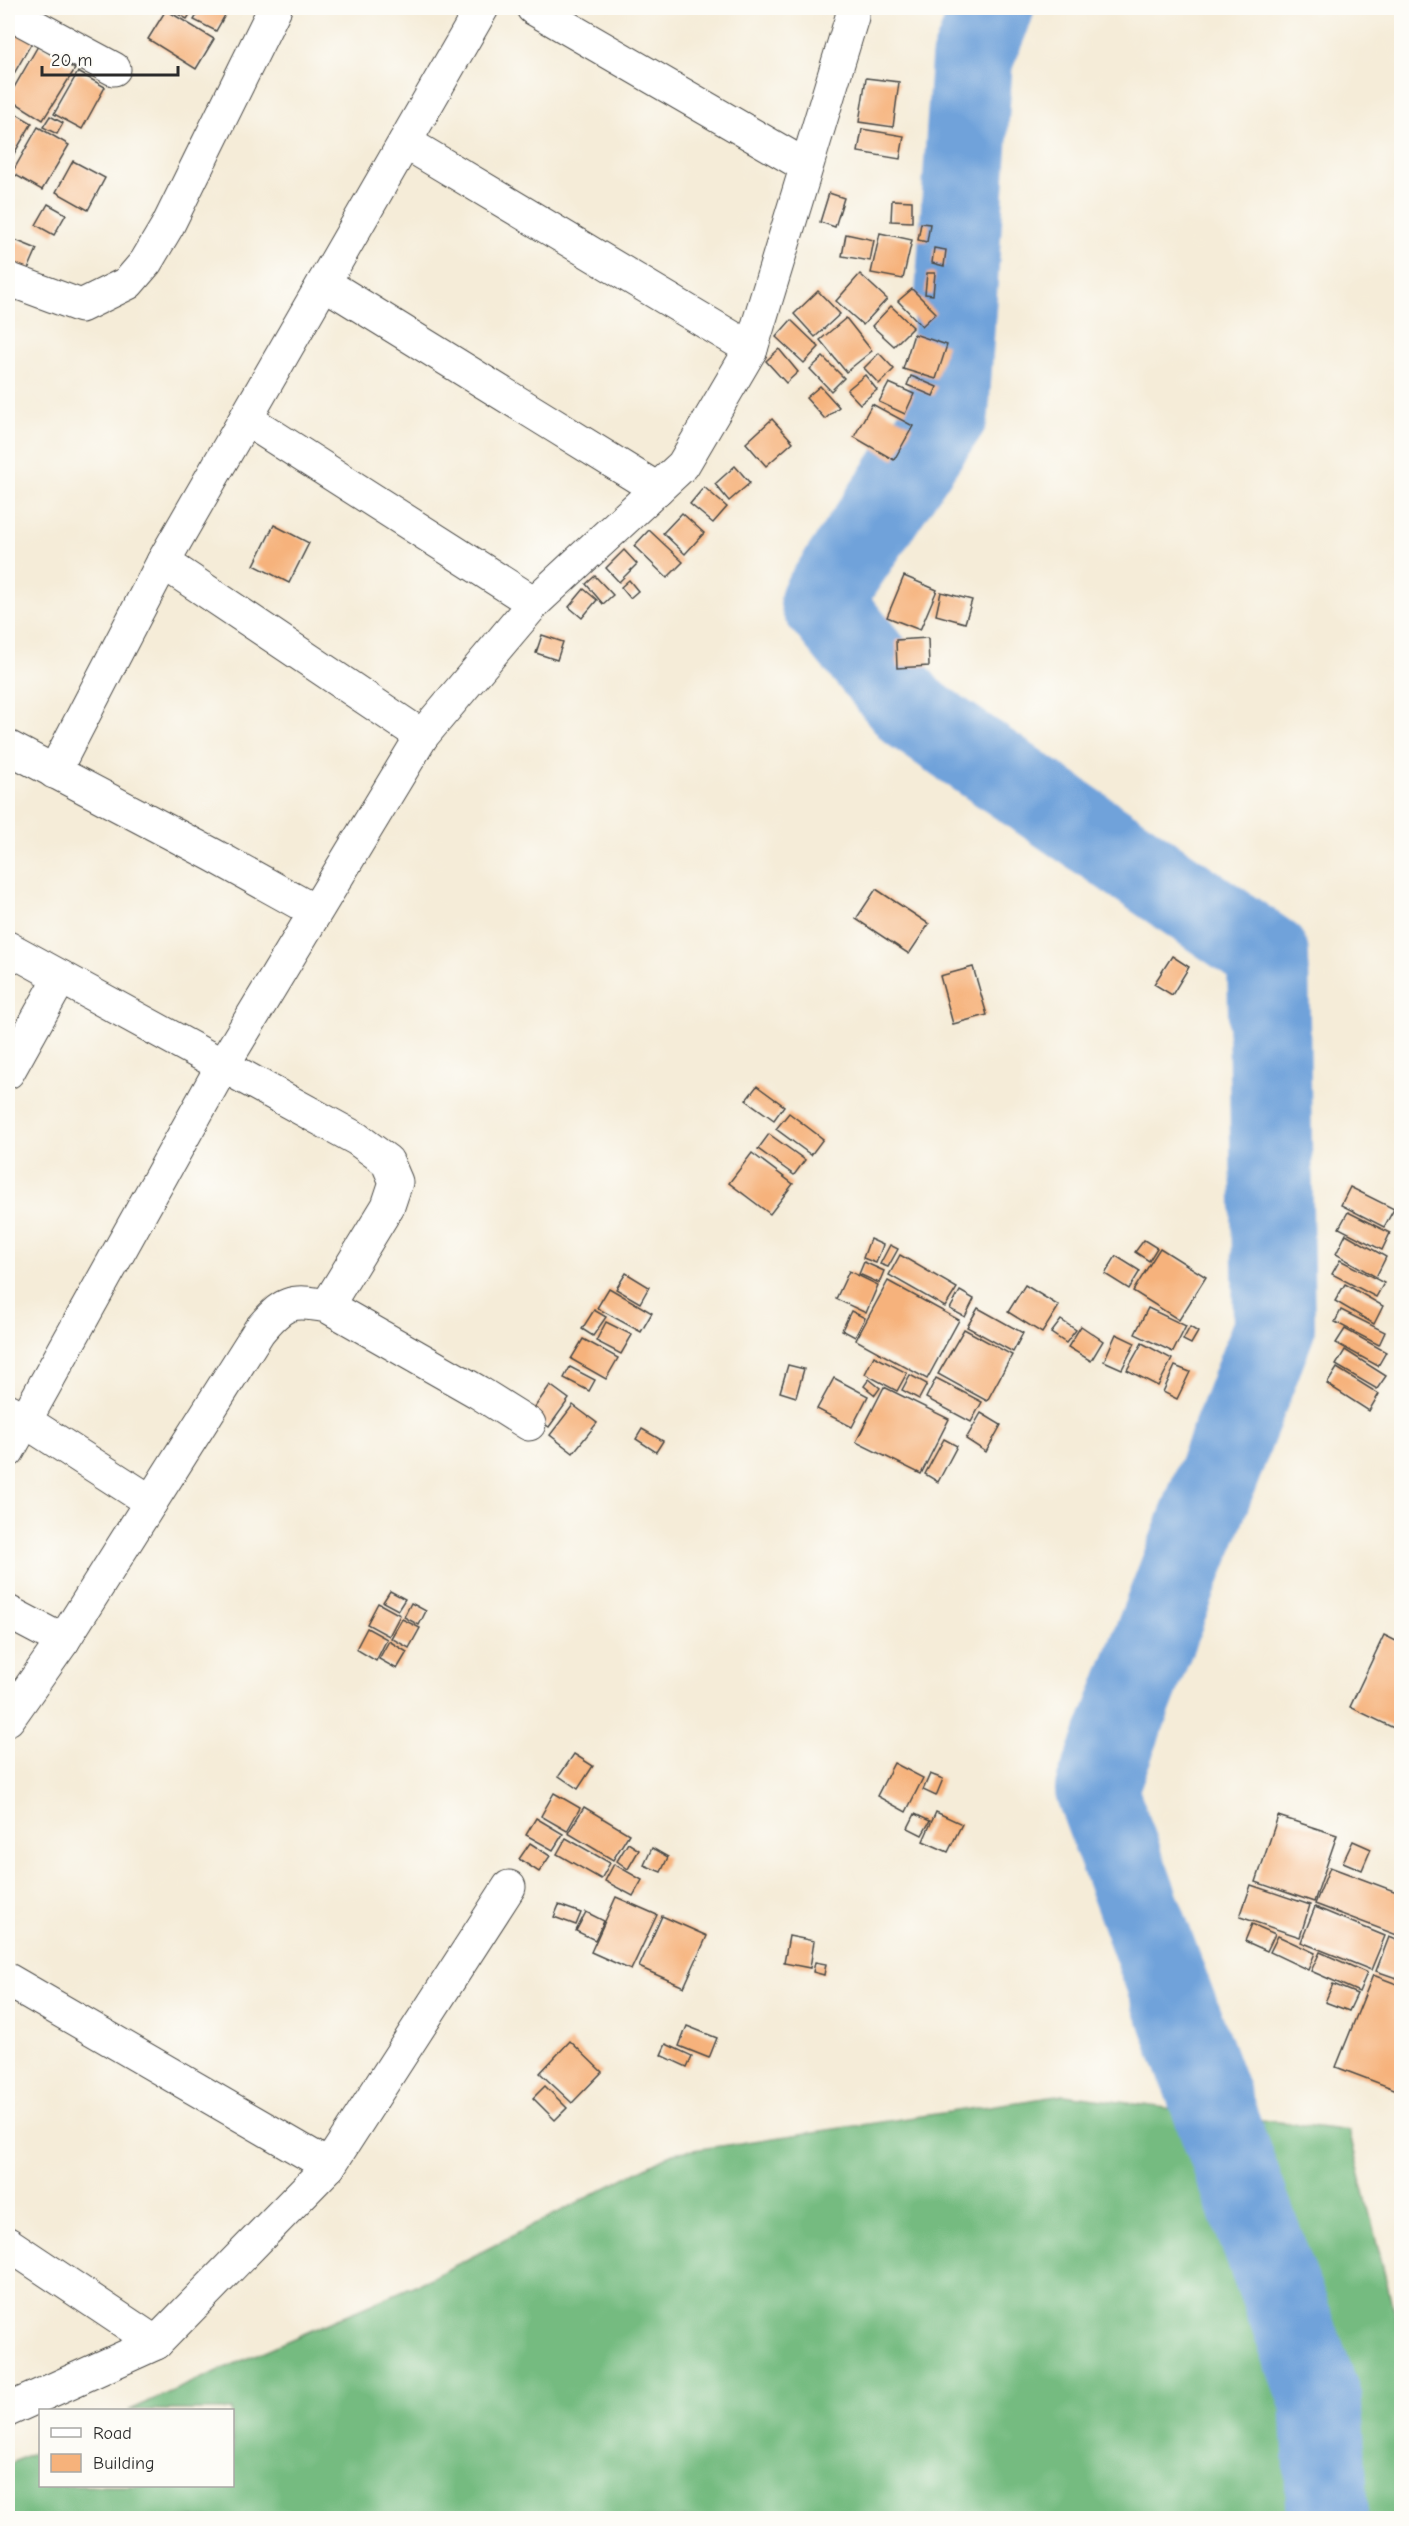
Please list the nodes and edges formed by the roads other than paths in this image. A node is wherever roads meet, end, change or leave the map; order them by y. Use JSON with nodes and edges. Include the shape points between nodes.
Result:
{"nodes":[{"id":1,"x":275,"y":8,"type":"edge"},
{"id":2,"x":482,"y":8,"type":"edge"},
{"id":3,"x":532,"y":8,"type":"edge"},
{"id":4,"x":847,"y":11,"type":"edge"},
{"id":5,"x":8,"y":12,"type":"edge"},
{"id":6,"x":114,"y":69,"type":"dead end"},
{"id":7,"x":405,"y":142,"type":"junction"},
{"id":8,"x":806,"y":166,"type":"junction"},
{"id":9,"x":8,"y":279,"type":"edge"},
{"id":10,"x":324,"y":283,"type":"junction"},
{"id":11,"x":751,"y":349,"type":"junction"},
{"id":12,"x":246,"y":419,"type":"junction"},
{"id":13,"x":657,"y":489,"type":"junction"},
{"id":14,"x":163,"y":562,"type":"junction"},
{"id":15,"x":534,"y":603,"type":"junction"},
{"id":16,"x":422,"y":735,"type":"junction"},
{"id":17,"x":8,"y":747,"type":"edge"},
{"id":18,"x":54,"y":772,"type":"junction"},
{"id":19,"x":314,"y":910,"type":"junction"},
{"id":20,"x":8,"y":948,"type":"edge"},
{"id":21,"x":61,"y":977,"type":"junction"},
{"id":22,"x":223,"y":1065,"type":"junction"},
{"id":23,"x":8,"y":1071,"type":"edge"},
{"id":24,"x":327,"y":1305,"type":"junction"},
{"id":25,"x":16,"y":1414,"type":"edge"},
{"id":26,"x":529,"y":1424,"type":"dead end"},
{"id":27,"x":8,"y":1451,"type":"edge"},
{"id":28,"x":152,"y":1502,"type":"junction"},
{"id":29,"x":8,"y":1612,"type":"edge"},
{"id":30,"x":63,"y":1641,"type":"junction"},
{"id":31,"x":8,"y":1719,"type":"edge"},
{"id":32,"x":509,"y":1887,"type":"dead end"},
{"id":33,"x":8,"y":1980,"type":"edge"},
{"id":34,"x":329,"y":2166,"type":"junction"},
{"id":35,"x":8,"y":2244,"type":"edge"},
{"id":36,"x":156,"y":2343,"type":"junction"},
{"id":37,"x":8,"y":2410,"type":"edge"}],
"edges":[{"from":1,"to":9,"type":"street","via":[[168,225],[128,284],[81,306]]},
{"from":2,"to":7,"type":"street"},
{"from":3,"to":8,"type":"street"},
{"from":4,"to":8,"type":"street"},
{"from":5,"to":6,"type":"street"},
{"from":7,"to":10,"type":"street"},
{"from":7,"to":11,"type":"street"},
{"from":8,"to":11,"type":"street"},
{"from":10,"to":12,"type":"street"},
{"from":10,"to":13,"type":"street"},
{"from":11,"to":13,"type":"street","via":[[683,465]]},
{"from":12,"to":14,"type":"street"},
{"from":12,"to":15,"type":"street"},
{"from":13,"to":15,"type":"street"},
{"from":14,"to":16,"type":"street"},
{"from":14,"to":18,"type":"street"},
{"from":15,"to":16,"type":"street"},
{"from":16,"to":19,"type":"street"},
{"from":17,"to":18,"type":"street"},
{"from":18,"to":19,"type":"street"},
{"from":19,"to":22,"type":"street"},
{"from":20,"to":21,"type":"street"},
{"from":21,"to":22,"type":"street"},
{"from":21,"to":23,"type":"street"},
{"from":22,"to":24,"type":"street","via":[[357,1139],[387,1161],[396,1182],[388,1206]]},
{"from":22,"to":25,"type":"street"},
{"from":24,"to":26,"type":"street"},
{"from":24,"to":28,"type":"street","via":[[300,1300],[271,1317]]},
{"from":25,"to":27,"type":"street"},
{"from":25,"to":28,"type":"street"},
{"from":28,"to":30,"type":"street"},
{"from":29,"to":30,"type":"street"},
{"from":30,"to":31,"type":"street"},
{"from":32,"to":34,"type":"street"},
{"from":33,"to":34,"type":"street"},
{"from":34,"to":36,"type":"street"},
{"from":35,"to":36,"type":"street"},
{"from":36,"to":37,"type":"street"}]}
